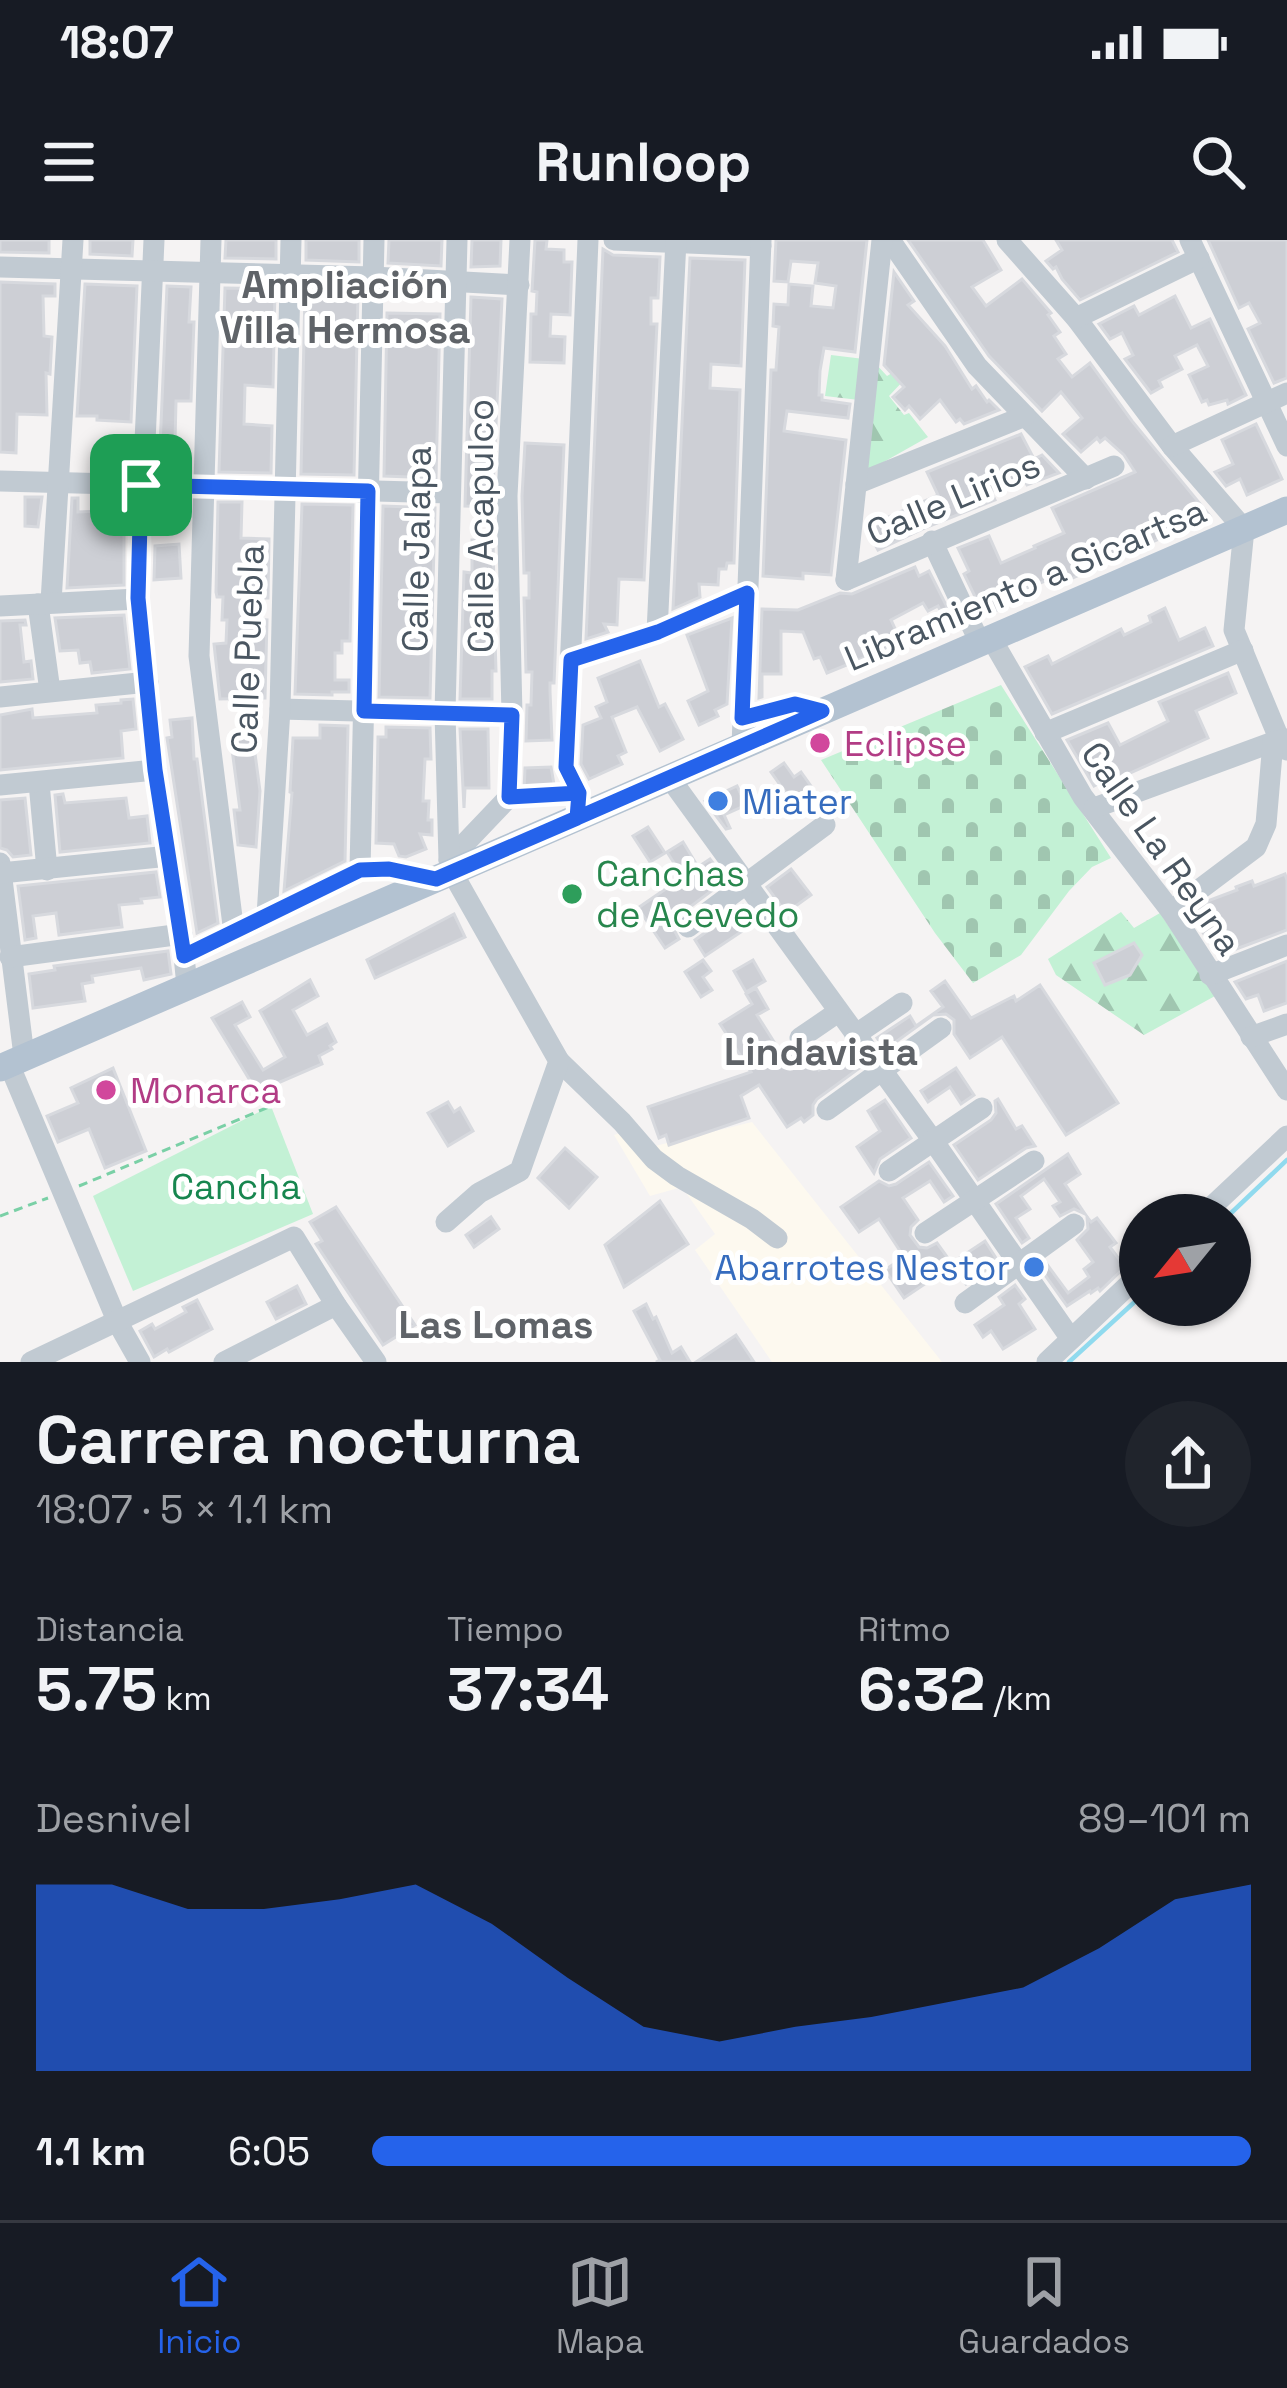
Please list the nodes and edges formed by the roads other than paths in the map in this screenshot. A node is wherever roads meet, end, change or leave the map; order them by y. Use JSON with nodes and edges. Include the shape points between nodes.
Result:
{"nodes":[{"id":1,"x":73,"y":240,"type":"edge"},
{"id":2,"x":154,"y":240,"type":"edge"},
{"id":3,"x":211,"y":240,"type":"edge"},
{"id":4,"x":290,"y":240,"type":"edge"},
{"id":5,"x":374,"y":240,"type":"edge"},
{"id":6,"x":457,"y":240,"type":"edge"},
{"id":7,"x":520,"y":240,"type":"edge"},
{"id":8,"x":587,"y":240,"type":"edge"},
{"id":9,"x":614,"y":240,"type":"edge"},
{"id":10,"x":886,"y":240,"type":"edge"},
{"id":11,"x":1007,"y":240,"type":"edge"},
{"id":12,"x":676,"y":242,"type":"edge"},
{"id":13,"x":761,"y":243,"type":"edge"},
{"id":14,"x":1189,"y":255,"type":"edge"},
{"id":15,"x":0,"y":268,"type":"edge"},
{"id":16,"x":70,"y":268,"type":"junction"},
{"id":17,"x":152,"y":272,"type":"junction"},
{"id":18,"x":210,"y":272,"type":"junction"},
{"id":19,"x":290,"y":275,"type":"junction"},
{"id":20,"x":373,"y":277,"type":"junction"},
{"id":21,"x":454,"y":283,"type":"junction"},
{"id":22,"x":519,"y":285,"type":"junction"},
{"id":23,"x":1076,"y":318,"type":"junction"},
{"id":24,"x":1277,"y":398,"type":"edge"},
{"id":25,"x":1025,"y":416,"type":"junction"},
{"id":26,"x":1172,"y":446,"type":"junction"},
{"id":27,"x":1287,"y":446,"type":"edge"},
{"id":28,"x":1114,"y":466,"type":"dead end"},
{"id":29,"x":1086,"y":479,"type":"junction"},
{"id":30,"x":0,"y":481,"type":"edge"},
{"id":31,"x":60,"y":483,"type":"junction"},
{"id":32,"x":856,"y":484,"type":"junction"},
{"id":33,"x":141,"y":485,"type":"junction"},
{"id":34,"x":202,"y":486,"type":"junction"},
{"id":35,"x":286,"y":489,"type":"junction"},
{"id":36,"x":368,"y":491,"type":"junction"},
{"id":37,"x":450,"y":493,"type":"junction"},
{"id":38,"x":1287,"y":510,"type":"edge"},
{"id":39,"x":1244,"y":529,"type":"junction"},
{"id":40,"x":932,"y":541,"type":"junction"},
{"id":41,"x":747,"y":593,"type":"junction"},
{"id":42,"x":138,"y":598,"type":"junction"},
{"id":43,"x":45,"y":603,"type":"junction"},
{"id":44,"x":0,"y":606,"type":"edge"},
{"id":45,"x":658,"y":632,"type":"junction"},
{"id":46,"x":985,"y":640,"type":"junction"},
{"id":47,"x":1243,"y":650,"type":"junction"},
{"id":48,"x":571,"y":660,"type":"junction"},
{"id":49,"x":148,"y":682,"type":"junction"},
{"id":50,"x":50,"y":691,"type":"junction"},
{"id":51,"x":0,"y":697,"type":"edge"},
{"id":52,"x":280,"y":709,"type":"junction"},
{"id":53,"x":364,"y":711,"type":"junction"},
{"id":54,"x":445,"y":713,"type":"junction"},
{"id":55,"x":512,"y":715,"type":"junction"},
{"id":56,"x":742,"y":732,"type":"junction"},
{"id":57,"x":1045,"y":733,"type":"junction"},
{"id":58,"x":1282,"y":743,"type":"edge"},
{"id":59,"x":155,"y":770,"type":"junction"},
{"id":60,"x":669,"y":778,"type":"junction"},
{"id":61,"x":39,"y":783,"type":"junction"},
{"id":62,"x":0,"y":785,"type":"edge"},
{"id":63,"x":578,"y":805,"type":"junction"},
{"id":64,"x":1094,"y":808,"type":"junction"},
{"id":65,"x":825,"y":825,"type":"dead end"},
{"id":66,"x":169,"y":856,"type":"junction"},
{"id":67,"x":0,"y":863,"type":"edge"},
{"id":68,"x":47,"y":870,"type":"junction"},
{"id":69,"x":360,"y":870,"type":"junction"},
{"id":70,"x":446,"y":870,"type":"junction"},
{"id":71,"x":747,"y":884,"type":"junction"},
{"id":72,"x":2,"y":887,"type":"edge"},
{"id":73,"x":1171,"y":911,"type":"junction"},
{"id":74,"x":267,"y":916,"type":"junction"},
{"id":75,"x":688,"y":927,"type":"dead end"},
{"id":76,"x":234,"y":933,"type":"junction"},
{"id":77,"x":183,"y":945,"type":"junction"},
{"id":78,"x":1287,"y":945,"type":"edge"},
{"id":79,"x":10,"y":957,"type":"junction"},
{"id":80,"x":1210,"y":975,"type":"junction"},
{"id":81,"x":187,"y":986,"type":"junction"},
{"id":82,"x":902,"y":1004,"type":"dead end"},
{"id":83,"x":838,"y":1012,"type":"junction"},
{"id":84,"x":1287,"y":1024,"type":"edge"},
{"id":85,"x":941,"y":1028,"type":"dead end"},
{"id":86,"x":855,"y":1035,"type":"junction"},
{"id":87,"x":1251,"y":1037,"type":"junction"},
{"id":88,"x":800,"y":1038,"type":"dead end"},
{"id":89,"x":559,"y":1061,"type":"junction"},
{"id":90,"x":11,"y":1063,"type":"edge"},
{"id":91,"x":880,"y":1072,"type":"junction"},
{"id":92,"x":1287,"y":1090,"type":"edge"},
{"id":93,"x":982,"y":1108,"type":"dead end"},
{"id":94,"x":827,"y":1110,"type":"dead end"},
{"id":95,"x":1287,"y":1136,"type":"edge"},
{"id":96,"x":934,"y":1142,"type":"junction"},
{"id":97,"x":1034,"y":1161,"type":"dead end"},
{"id":98,"x":890,"y":1171,"type":"dead end"},
{"id":99,"x":1225,"y":1194,"type":"edge"},
{"id":100,"x":973,"y":1201,"type":"junction"},
{"id":101,"x":446,"y":1222,"type":"dead end"},
{"id":102,"x":1074,"y":1225,"type":"dead end"},
{"id":103,"x":925,"y":1233,"type":"dead end"},
{"id":104,"x":777,"y":1238,"type":"dead end"},
{"id":105,"x":1018,"y":1265,"type":"junction"},
{"id":106,"x":1119,"y":1294,"type":"edge"},
{"id":107,"x":965,"y":1303,"type":"dead end"},
{"id":108,"x":336,"y":1305,"type":"junction"},
{"id":109,"x":118,"y":1323,"type":"junction"},
{"id":110,"x":1071,"y":1339,"type":"junction"},
{"id":111,"x":266,"y":1340,"type":"junction"},
{"id":112,"x":31,"y":1362,"type":"edge"},
{"id":113,"x":140,"y":1362,"type":"edge"},
{"id":114,"x":224,"y":1362,"type":"edge"},
{"id":115,"x":276,"y":1362,"type":"edge"},
{"id":116,"x":376,"y":1362,"type":"edge"},
{"id":117,"x":1047,"y":1362,"type":"edge"}],
"edges":[{"from":1,"to":16,"type":"street"},
{"from":2,"to":17,"type":"street"},
{"from":3,"to":18,"type":"street"},
{"from":4,"to":19,"type":"street","name":"Calle Puebla"},
{"from":5,"to":20,"type":"street"},
{"from":6,"to":21,"type":"street","name":"Calle Jalapa"},
{"from":7,"to":22,"type":"street","name":"Calle Acapulco"},
{"from":8,"to":48,"type":"street"},
{"from":9,"to":12,"type":"street"},
{"from":10,"to":25,"type":"street","via":[[977,366]]},
{"from":10,"to":32,"type":"street"},
{"from":11,"to":23,"type":"street"},
{"from":12,"to":13,"type":"street"},
{"from":12,"to":45,"type":"street"},
{"from":13,"to":41,"type":"street"},
{"from":14,"to":23,"type":"street"},
{"from":14,"to":24,"type":"street"},
{"from":15,"to":16,"type":"street"},
{"from":16,"to":17,"type":"street"},
{"from":16,"to":31,"type":"street"},
{"from":17,"to":18,"type":"street"},
{"from":17,"to":33,"type":"street"},
{"from":18,"to":19,"type":"street"},
{"from":18,"to":34,"type":"street"},
{"from":19,"to":20,"type":"street"},
{"from":19,"to":35,"type":"street","name":"Calle Puebla"},
{"from":20,"to":21,"type":"street"},
{"from":20,"to":36,"type":"street"},
{"from":21,"to":22,"type":"street"},
{"from":21,"to":37,"type":"street","name":"Calle Jalapa"},
{"from":22,"to":55,"type":"street","name":"Calle Acapulco","via":[[507,496]]},
{"from":23,"to":26,"type":"street"},
{"from":24,"to":26,"type":"street"},
{"from":24,"to":27,"type":"street"},
{"from":25,"to":29,"type":"street"},
{"from":25,"to":32,"type":"street"},
{"from":26,"to":39,"type":"street"},
{"from":28,"to":29,"type":"street","name":"Calle Lirios"},
{"from":29,"to":40,"type":"street","name":"Calle Lirios"},
{"from":30,"to":31,"type":"street"},
{"from":31,"to":33,"type":"street"},
{"from":31,"to":43,"type":"street"},
{"from":32,"to":40,"type":"street","name":"Calle Lirios","via":[[846,580]]},
{"from":33,"to":34,"type":"street"},
{"from":33,"to":42,"type":"street"},
{"from":34,"to":35,"type":"street"},
{"from":34,"to":76,"type":"street","via":[[199,656]]},
{"from":35,"to":36,"type":"street"},
{"from":35,"to":52,"type":"street","name":"Calle Puebla"},
{"from":36,"to":37,"type":"street"},
{"from":36,"to":53,"type":"street"},
{"from":37,"to":54,"type":"street","name":"Calle Jalapa"},
{"from":38,"to":39,"type":"main road","name":"Libramiento a Sicartsa"},
{"from":39,"to":46,"type":"main road","name":"Libramiento a Sicartsa"},
{"from":39,"to":47,"type":"street","via":[[1234,630]]},
{"from":40,"to":46,"type":"street","name":"Calle La Reyna"},
{"from":41,"to":45,"type":"street"},
{"from":41,"to":56,"type":"street"},
{"from":42,"to":43,"type":"street"},
{"from":42,"to":49,"type":"street"},
{"from":43,"to":44,"type":"street"},
{"from":43,"to":50,"type":"street"},
{"from":45,"to":48,"type":"street"},
{"from":46,"to":56,"type":"main road","name":"Libramiento a Sicartsa","via":[[822,711]]},
{"from":46,"to":57,"type":"street","name":"Calle La Reyna"},
{"from":47,"to":57,"type":"street"},
{"from":47,"to":58,"type":"street"},
{"from":48,"to":63,"type":"street","via":[[566,767]]},
{"from":49,"to":50,"type":"street"},
{"from":49,"to":59,"type":"street"},
{"from":50,"to":51,"type":"street"},
{"from":52,"to":53,"type":"street"},
{"from":52,"to":74,"type":"street","name":"Calle Puebla"},
{"from":53,"to":54,"type":"street"},
{"from":53,"to":69,"type":"street"},
{"from":54,"to":55,"type":"street"},
{"from":54,"to":70,"type":"street","name":"Calle Jalapa"},
{"from":55,"to":70,"type":"street","name":"Calle Acapulco","via":[[509,797]]},
{"from":56,"to":60,"type":"main road","name":"Libramiento a Sicartsa"},
{"from":57,"to":64,"type":"street","name":"Calle La Reyna"},
{"from":58,"to":64,"type":"street"},
{"from":58,"to":73,"type":"street","via":[[1256,847]]},
{"from":59,"to":61,"type":"street"},
{"from":59,"to":66,"type":"street"},
{"from":60,"to":63,"type":"main road","name":"Libramiento a Sicartsa"},
{"from":60,"to":71,"type":"street"},
{"from":61,"to":62,"type":"street"},
{"from":61,"to":68,"type":"street"},
{"from":63,"to":70,"type":"main road","name":"Libramiento a Sicartsa"},
{"from":64,"to":73,"type":"street","name":"Calle La Reyna"},
{"from":65,"to":71,"type":"street"},
{"from":66,"to":68,"type":"street"},
{"from":66,"to":77,"type":"street"},
{"from":67,"to":72,"type":"street"},
{"from":68,"to":72,"type":"street"},
{"from":69,"to":70,"type":"street"},
{"from":69,"to":74,"type":"street"},
{"from":70,"to":81,"type":"main road","name":"Libramiento a Sicartsa"},
{"from":70,"to":89,"type":"street"},
{"from":71,"to":75,"type":"street"},
{"from":71,"to":83,"type":"street"},
{"from":72,"to":79,"type":"street"},
{"from":73,"to":80,"type":"street","name":"Calle La Reyna"},
{"from":74,"to":76,"type":"street"},
{"from":76,"to":77,"type":"street"},
{"from":77,"to":79,"type":"street"},
{"from":77,"to":81,"type":"street"},
{"from":78,"to":80,"type":"street"},
{"from":79,"to":90,"type":"street"},
{"from":80,"to":87,"type":"street","name":"Calle La Reyna"},
{"from":81,"to":90,"type":"main road","name":"Libramiento a Sicartsa"},
{"from":82,"to":86,"type":"street"},
{"from":83,"to":86,"type":"street"},
{"from":83,"to":88,"type":"street"},
{"from":84,"to":87,"type":"street"},
{"from":85,"to":91,"type":"street"},
{"from":86,"to":91,"type":"street"},
{"from":87,"to":92,"type":"street","name":"Calle La Reyna"},
{"from":89,"to":101,"type":"street","via":[[520,1172]]},
{"from":89,"to":104,"type":"street","via":[[654,1160]]},
{"from":90,"to":109,"type":"street"},
{"from":91,"to":94,"type":"street"},
{"from":91,"to":96,"type":"street"},
{"from":93,"to":96,"type":"street"},
{"from":95,"to":99,"type":"street"},
{"from":96,"to":98,"type":"street"},
{"from":96,"to":100,"type":"street"},
{"from":97,"to":100,"type":"street"},
{"from":100,"to":103,"type":"street"},
{"from":100,"to":105,"type":"street"},
{"from":102,"to":105,"type":"street"},
{"from":105,"to":107,"type":"street"},
{"from":105,"to":110,"type":"street"},
{"from":106,"to":110,"type":"street"},
{"from":108,"to":109,"type":"street","via":[[294,1237]]},
{"from":108,"to":111,"type":"street"},
{"from":108,"to":116,"type":"street"},
{"from":109,"to":112,"type":"street"},
{"from":109,"to":113,"type":"street"},
{"from":110,"to":117,"type":"street"},
{"from":111,"to":114,"type":"street"},
{"from":111,"to":115,"type":"street"}]}
